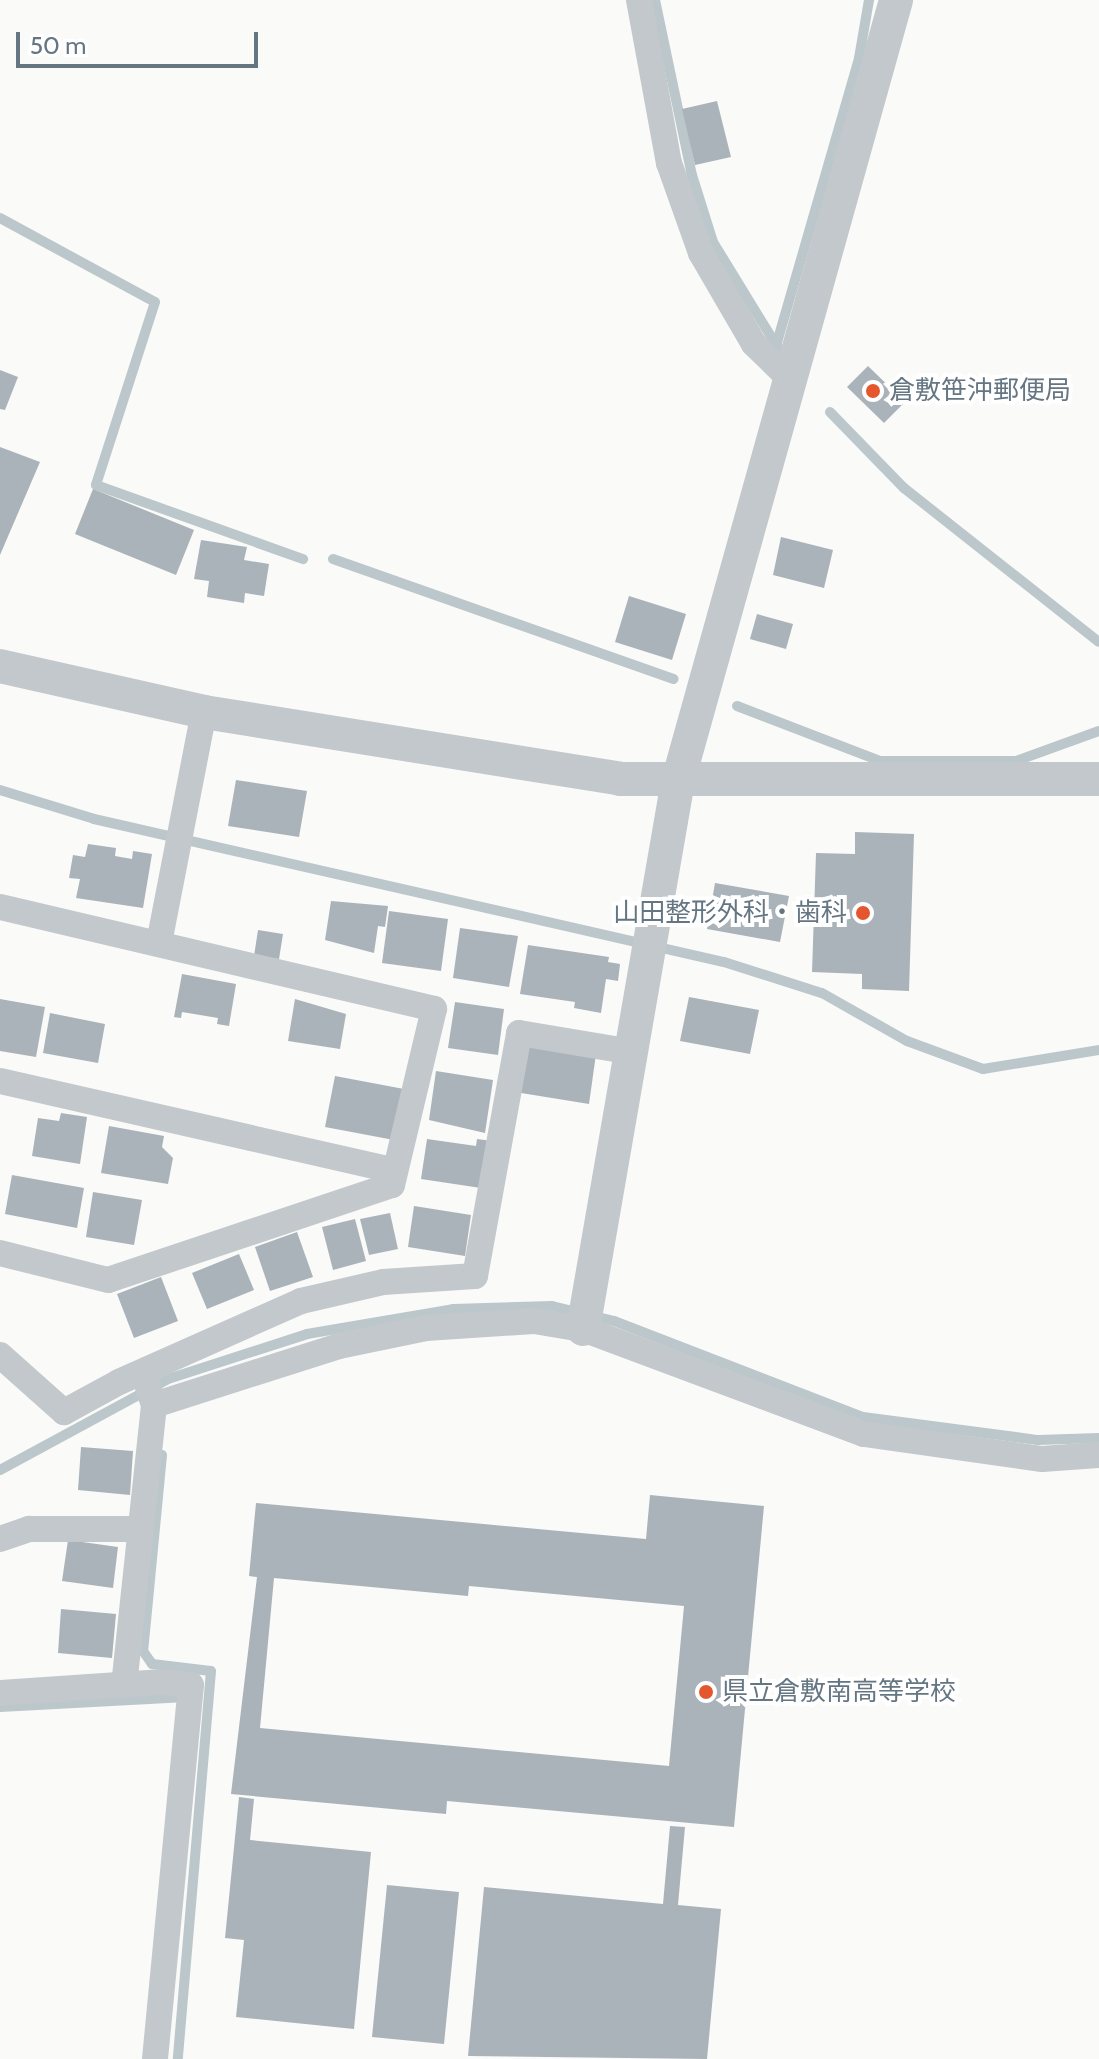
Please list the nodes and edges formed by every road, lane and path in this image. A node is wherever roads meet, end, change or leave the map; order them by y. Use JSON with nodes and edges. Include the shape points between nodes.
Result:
{"nodes":[{"id":1,"x":639,"y":0,"type":"edge"},
{"id":2,"x":896,"y":0,"type":"edge"},
{"id":3,"x":791,"y":380,"type":"junction"},
{"id":4,"x":0,"y":666,"type":"edge"},
{"id":5,"x":204,"y":712,"type":"junction"},
{"id":6,"x":1099,"y":779,"type":"edge"},
{"id":7,"x":678,"y":781,"type":"junction"},
{"id":8,"x":0,"y":907,"type":"edge"},
{"id":9,"x":159,"y":943,"type":"junction"},
{"id":10,"x":632,"y":1052,"type":"junction"},
{"id":11,"x":0,"y":1081,"type":"edge"},
{"id":12,"x":395,"y":1171,"type":"junction"},
{"id":13,"x":0,"y":1253,"type":"edge"},
{"id":14,"x":586,"y":1314,"type":"junction"},
{"id":15,"x":0,"y":1355,"type":"edge"},
{"id":16,"x":149,"y":1388,"type":"junction"},
{"id":17,"x":1099,"y":1455,"type":"edge"},
{"id":18,"x":141,"y":1529,"type":"junction"},
{"id":19,"x":0,"y":1539,"type":"edge"},
{"id":20,"x":124,"y":1686,"type":"junction"},
{"id":21,"x":0,"y":1693,"type":"edge"},
{"id":22,"x":155,"y":2059,"type":"edge"}],
"edges":[{"from":1,"to":3,"type":"street","via":[[669,163],[701,253],[754,344]]},
{"from":2,"to":3,"type":"street"},
{"from":3,"to":7,"type":"street"},
{"from":4,"to":5,"type":"street"},
{"from":5,"to":7,"type":"street","via":[[620,779]]},
{"from":5,"to":9,"type":"street"},
{"from":6,"to":7,"type":"street"},
{"from":7,"to":10,"type":"street"},
{"from":8,"to":9,"type":"street"},
{"from":9,"to":12,"type":"street","via":[[434,1009]]},
{"from":10,"to":14,"type":"street"},
{"from":10,"to":16,"type":"street","via":[[519,1033],[475,1276],[383,1282],[301,1301]]},
{"from":11,"to":12,"type":"street"},
{"from":12,"to":13,"type":"street","via":[[392,1185],[108,1280]]},
{"from":14,"to":16,"type":"street","via":[[426,1328]]},
{"from":14,"to":17,"type":"street","via":[[864,1434],[1042,1459]]},
{"from":15,"to":16,"type":"street","via":[[64,1412]]},
{"from":16,"to":18,"type":"street"},
{"from":18,"to":19,"type":"street","via":[[29,1529]]},
{"from":18,"to":20,"type":"street"},
{"from":20,"to":21,"type":"street"},
{"from":20,"to":22,"type":"street","via":[[191,1685]]}]}
